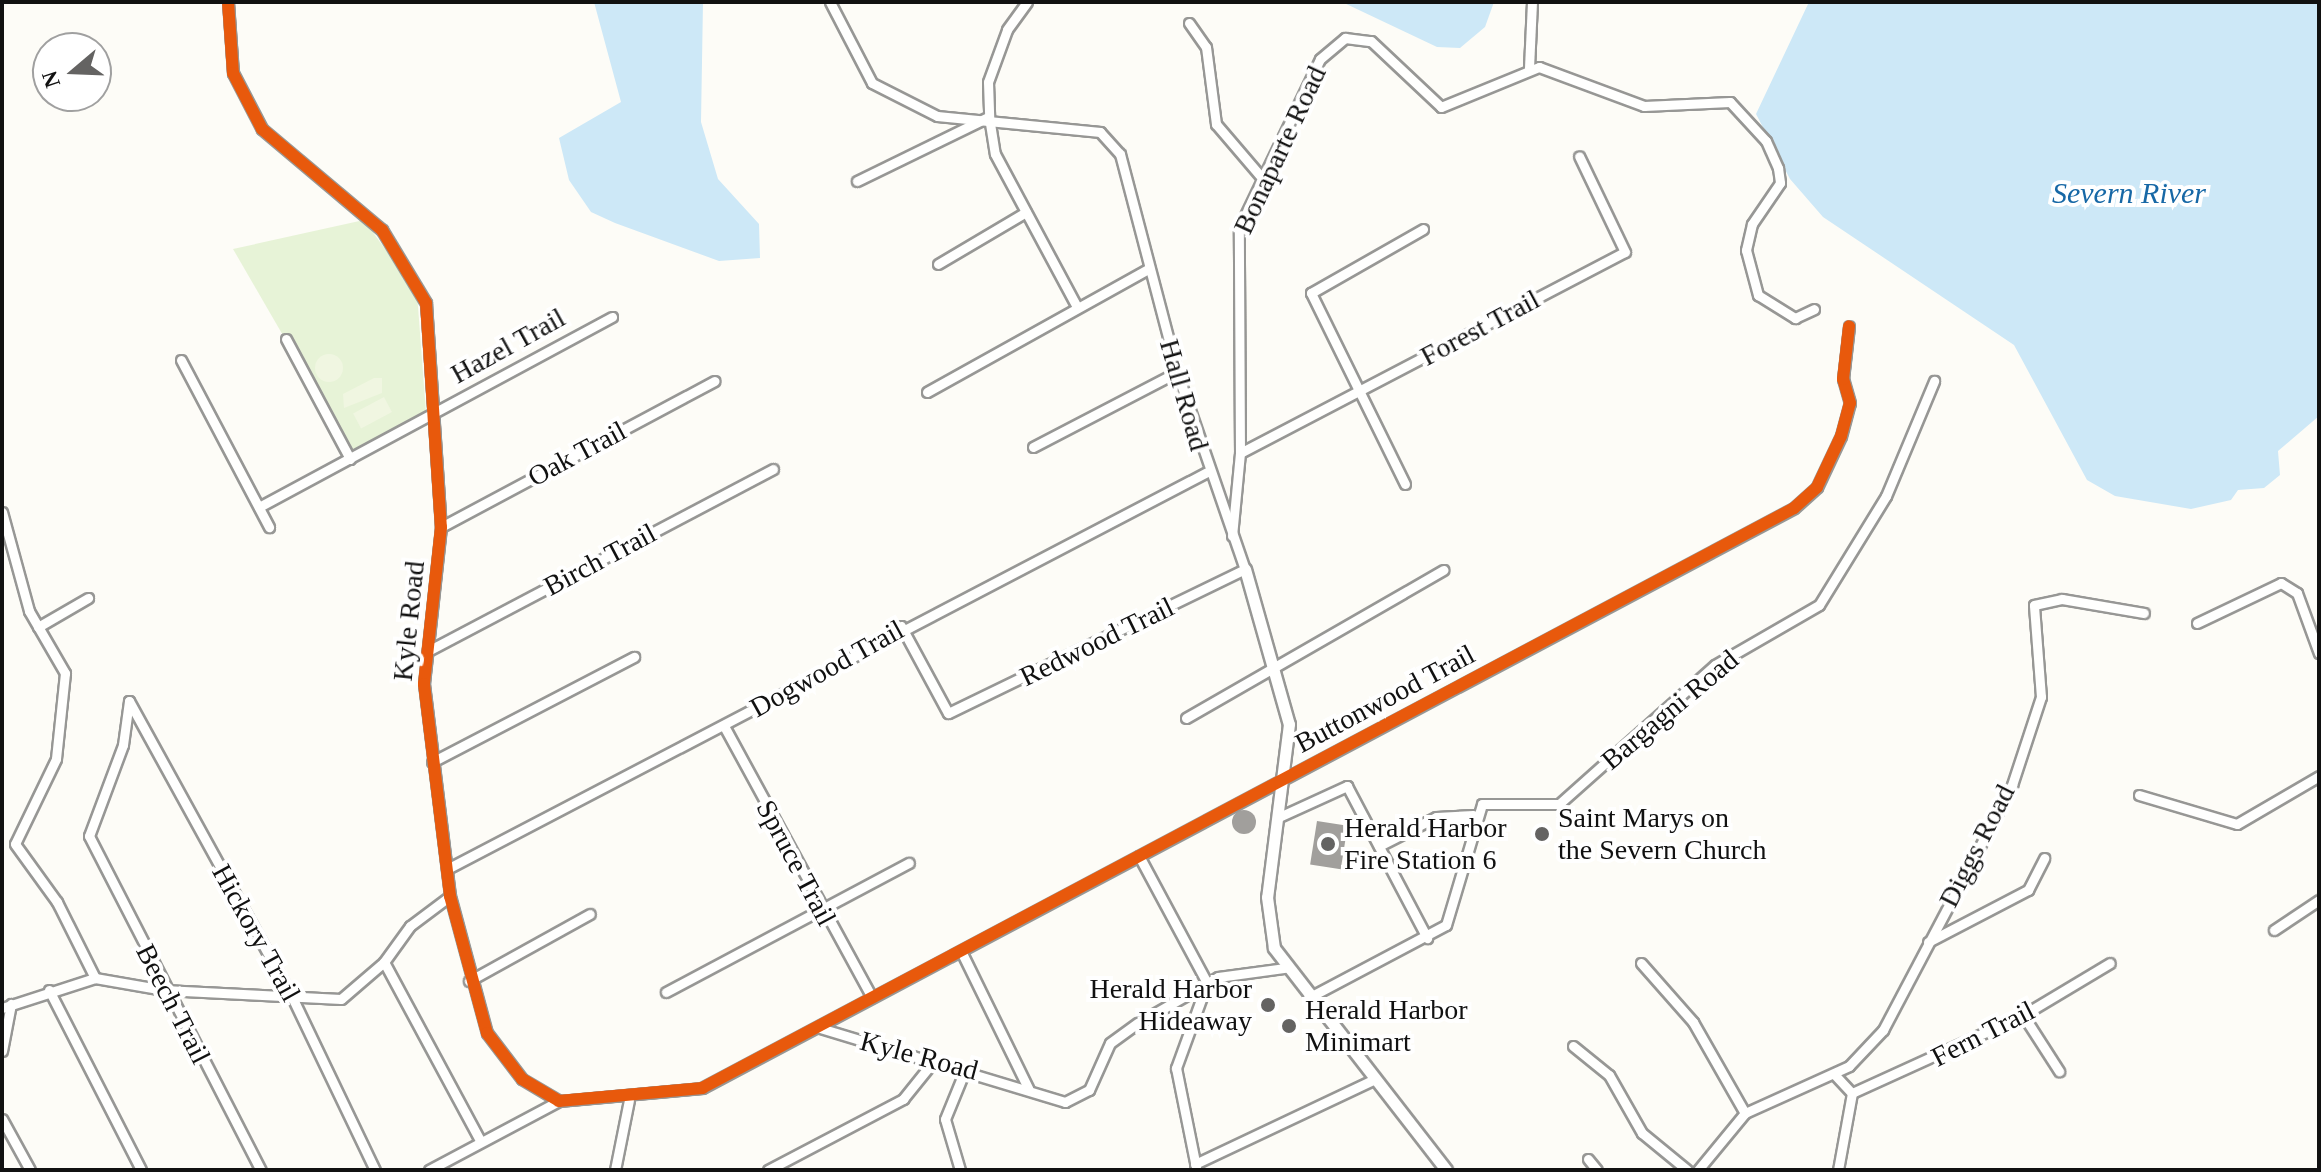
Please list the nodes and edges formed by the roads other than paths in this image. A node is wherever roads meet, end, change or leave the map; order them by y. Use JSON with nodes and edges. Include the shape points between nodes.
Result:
{"nodes":[{"id":1,"x":228,"y":2,"type":"edge"},
{"id":2,"x":830,"y":2,"type":"edge"},
{"id":3,"x":1027,"y":2,"type":"edge"},
{"id":4,"x":1532,"y":2,"type":"edge"},
{"id":5,"x":1189,"y":23,"type":"dead end"},
{"id":6,"x":1529,"y":68,"type":"junction"},
{"id":7,"x":989,"y":117,"type":"junction"},
{"id":8,"x":1579,"y":156,"type":"dead end"},
{"id":9,"x":1263,"y":179,"type":"junction"},
{"id":10,"x":857,"y":181,"type":"dead end"},
{"id":11,"x":1026,"y":212,"type":"junction"},
{"id":12,"x":1423,"y":229,"type":"dead end"},
{"id":13,"x":938,"y":264,"type":"dead end"},
{"id":14,"x":1148,"y":269,"type":"junction"},
{"id":15,"x":1077,"y":307,"type":"junction"},
{"id":16,"x":1814,"y":309,"type":"dead end"},
{"id":17,"x":612,"y":317,"type":"dead end"},
{"id":18,"x":1849,"y":326,"type":"dead end"},
{"id":19,"x":286,"y":339,"type":"dead end"},
{"id":20,"x":181,"y":360,"type":"dead end"},
{"id":21,"x":1177,"y":372,"type":"junction"},
{"id":22,"x":714,"y":381,"type":"dead end"},
{"id":23,"x":1934,"y":381,"type":"dead end"},
{"id":24,"x":927,"y":392,"type":"dead end"},
{"id":25,"x":1357,"y":393,"type":"junction"},
{"id":26,"x":433,"y":415,"type":"junction"},
{"id":27,"x":1033,"y":447,"type":"dead end"},
{"id":28,"x":1240,"y":453,"type":"junction"},
{"id":29,"x":350,"y":459,"type":"junction"},
{"id":30,"x":773,"y":469,"type":"dead end"},
{"id":31,"x":1207,"y":472,"type":"junction"},
{"id":32,"x":1405,"y":484,"type":"dead end"},
{"id":33,"x":259,"y":507,"type":"junction"},
{"id":34,"x":2,"y":512,"type":"edge"},
{"id":35,"x":269,"y":527,"type":"dead end"},
{"id":36,"x":441,"y":527,"type":"junction"},
{"id":37,"x":1232,"y":536,"type":"junction"},
{"id":38,"x":1245,"y":569,"type":"junction"},
{"id":39,"x":1443,"y":570,"type":"dead end"},
{"id":40,"x":88,"y":598,"type":"dead end"},
{"id":41,"x":2144,"y":613,"type":"dead end"},
{"id":42,"x":2197,"y":623,"type":"dead end"},
{"id":43,"x":901,"y":626,"type":"junction"},
{"id":44,"x":38,"y":627,"type":"junction"},
{"id":45,"x":428,"y":651,"type":"junction"},
{"id":46,"x":2319,"y":653,"type":"edge"},
{"id":47,"x":634,"y":657,"type":"dead end"},
{"id":48,"x":1277,"y":669,"type":"junction"},
{"id":49,"x":129,"y":701,"type":"joint"},
{"id":50,"x":1186,"y":718,"type":"dead end"},
{"id":51,"x":724,"y":726,"type":"junction"},
{"id":52,"x":432,"y":762,"type":"junction"},
{"id":53,"x":2319,"y":776,"type":"edge"},
{"id":54,"x":1285,"y":780,"type":"junction"},
{"id":55,"x":2139,"y":795,"type":"dead end"},
{"id":56,"x":1473,"y":815,"type":"junction"},
{"id":57,"x":1279,"y":817,"type":"junction"},
{"id":58,"x":1379,"y":846,"type":"junction"},
{"id":59,"x":1139,"y":856,"type":"junction"},
{"id":60,"x":2044,"y":858,"type":"dead end"},
{"id":61,"x":909,"y":863,"type":"dead end"},
{"id":62,"x":447,"y":869,"type":"junction"},
{"id":63,"x":450,"y":896,"type":"junction"},
{"id":64,"x":2319,"y":900,"type":"edge"},
{"id":65,"x":820,"y":912,"type":"junction"},
{"id":66,"x":590,"y":914,"type":"dead end"},
{"id":67,"x":2274,"y":930,"type":"dead end"},
{"id":68,"x":1427,"y":938,"type":"junction"},
{"id":69,"x":1928,"y":942,"type":"junction"},
{"id":70,"x":961,"y":951,"type":"junction"},
{"id":71,"x":384,"y":962,"type":"junction"},
{"id":72,"x":1641,"y":963,"type":"dead end"},
{"id":73,"x":2110,"y":963,"type":"dead end"},
{"id":74,"x":1288,"y":973,"type":"junction"},
{"id":75,"x":95,"y":978,"type":"junction"},
{"id":76,"x":469,"y":981,"type":"junction"},
{"id":77,"x":1207,"y":983,"type":"junction"},
{"id":78,"x":49,"y":990,"type":"junction"},
{"id":79,"x":164,"y":990,"type":"junction"},
{"id":80,"x":666,"y":992,"type":"dead end"},
{"id":81,"x":872,"y":997,"type":"junction"},
{"id":82,"x":1308,"y":998,"type":"junction"},
{"id":83,"x":293,"y":999,"type":"junction"},
{"id":84,"x":6,"y":1006,"type":"edge"},
{"id":85,"x":2023,"y":1015,"type":"junction"},
{"id":86,"x":820,"y":1028,"type":"junction"},
{"id":87,"x":1573,"y":1046,"type":"dead end"},
{"id":88,"x":2,"y":1051,"type":"edge"},
{"id":89,"x":932,"y":1063,"type":"junction"},
{"id":90,"x":965,"y":1070,"type":"junction"},
{"id":91,"x":2059,"y":1071,"type":"dead end"},
{"id":92,"x":1834,"y":1074,"type":"junction"},
{"id":93,"x":1373,"y":1080,"type":"junction"},
{"id":94,"x":1028,"y":1088,"type":"junction"},
{"id":95,"x":1852,"y":1093,"type":"junction"},
{"id":96,"x":629,"y":1100,"type":"junction"},
{"id":97,"x":559,"y":1101,"type":"junction"},
{"id":98,"x":1745,"y":1113,"type":"junction"},
{"id":99,"x":2,"y":1119,"type":"edge"},
{"id":100,"x":480,"y":1140,"type":"junction"},
{"id":101,"x":1588,"y":1159,"type":"dead end"},
{"id":102,"x":1196,"y":1167,"type":"edge"},
{"id":103,"x":30,"y":1170,"type":"edge"},
{"id":104,"x":141,"y":1170,"type":"edge"},
{"id":105,"x":261,"y":1170,"type":"edge"},
{"id":106,"x":375,"y":1170,"type":"edge"},
{"id":107,"x":429,"y":1170,"type":"edge"},
{"id":108,"x":615,"y":1170,"type":"edge"},
{"id":109,"x":768,"y":1170,"type":"edge"},
{"id":110,"x":960,"y":1170,"type":"edge"},
{"id":111,"x":1446,"y":1170,"type":"edge"},
{"id":112,"x":1597,"y":1170,"type":"edge"},
{"id":113,"x":1687,"y":1170,"type":"edge"},
{"id":114,"x":1698,"y":1170,"type":"edge"},
{"id":115,"x":1838,"y":1170,"type":"edge"}],
"edges":[{"from":1,"to":26,"type":"street","name":"Kyle Road","via":[[233,73],[262,129],[382,230],[419,284]]},
{"from":2,"to":7,"type":"street","name":"Hall Road","via":[[872,83],[937,116]]},
{"from":3,"to":7,"type":"street","via":[[1007,30],[988,82]]},
{"from":4,"to":6,"type":"street"},
{"from":5,"to":9,"type":"street","via":[[1206,47],[1216,124]]},
{"from":6,"to":9,"type":"street","name":"Bonaparte Road","via":[[1448,107],[1435,104],[1365,37],[1338,41],[1320,59]]},
{"from":6,"to":16,"type":"street","via":[[1644,106],[1730,102],[1766,141],[1778,168],[1775,195],[1752,224],[1746,250],[1758,295],[1795,318]]},
{"from":7,"to":10,"type":"street"},
{"from":7,"to":11,"type":"street","via":[[995,154]]},
{"from":7,"to":14,"type":"street","name":"Hall Road","via":[[1100,132],[1120,154]]},
{"from":8,"to":25,"type":"street","name":"Forest Trail","via":[[1625,252]]},
{"from":9,"to":28,"type":"street","name":"Bonaparte Road","via":[[1239,228],[1234,268]]},
{"from":11,"to":13,"type":"street"},
{"from":11,"to":15,"type":"street"},
{"from":12,"to":25,"type":"street","via":[[1311,293]]},
{"from":14,"to":15,"type":"street"},
{"from":14,"to":21,"type":"street","name":"Hall Road"},
{"from":15,"to":24,"type":"street"},
{"from":17,"to":26,"type":"street","name":"Hazel Trail"},
{"from":18,"to":54,"type":"street","name":"Buttonwood Trail","via":[[1843,379],[1850,403],[1823,477],[1805,501]]},
{"from":19,"to":29,"type":"street"},
{"from":20,"to":33,"type":"street"},
{"from":21,"to":27,"type":"street"},
{"from":21,"to":31,"type":"street","name":"Hall Road"},
{"from":22,"to":36,"type":"street","name":"Oak Trail"},
{"from":23,"to":56,"type":"street","name":"Bargagni Road","via":[[1886,496],[1819,605],[1715,665],[1559,804],[1487,802]]},
{"from":25,"to":28,"type":"street","name":"Forest Trail"},
{"from":25,"to":32,"type":"street"},
{"from":26,"to":29,"type":"street","name":"Hazel Trail"},
{"from":26,"to":36,"type":"street","name":"Kyle Road"},
{"from":28,"to":37,"type":"street","name":"Bonaparte Road"},
{"from":29,"to":33,"type":"street","name":"Hazel Trail"},
{"from":30,"to":45,"type":"street","name":"Birch Trail"},
{"from":31,"to":37,"type":"street","name":"Hall Road"},
{"from":31,"to":43,"type":"street","name":"Dogwood Trail"},
{"from":33,"to":35,"type":"street"},
{"from":34,"to":44,"type":"street"},
{"from":36,"to":45,"type":"street","name":"Kyle Road"},
{"from":37,"to":38,"type":"street","name":"Hall Road"},
{"from":38,"to":43,"type":"street","name":"Redwood Trail","via":[[948,713]]},
{"from":38,"to":48,"type":"street","name":"Hall Road"},
{"from":39,"to":48,"type":"street"},
{"from":40,"to":44,"type":"street"},
{"from":41,"to":69,"type":"street","name":"Diggs Road","via":[[2062,599],[2029,612],[2041,697],[2007,797]]},
{"from":42,"to":46,"type":"street","via":[[2269,586],[2297,593]]},
{"from":43,"to":51,"type":"street","name":"Dogwood Trail"},
{"from":44,"to":75,"type":"street","via":[[65,673],[62,725],[56,759],[15,844],[57,902]]},
{"from":45,"to":52,"type":"street","name":"Kyle Road"},
{"from":47,"to":52,"type":"street"},
{"from":48,"to":50,"type":"street"},
{"from":48,"to":54,"type":"street","name":"Hall Road","via":[[1289,724]]},
{"from":49,"to":79,"type":"street","name":"Beech Trail","via":[[123,745],[89,836]]},
{"from":49,"to":83,"type":"street","name":"Hickory Trail"},
{"from":51,"to":62,"type":"street","name":"Dogwood Trail"},
{"from":51,"to":65,"type":"street","name":"Spruce Trail"},
{"from":52,"to":62,"type":"street","name":"Kyle Road"},
{"from":53,"to":55,"type":"street","via":[[2237,824]]},
{"from":54,"to":57,"type":"street","name":"Hall Road"},
{"from":54,"to":59,"type":"street","name":"Buttonwood Trail"},
{"from":56,"to":58,"type":"street","name":"Bargagni Road","via":[[1436,817]]},
{"from":56,"to":68,"type":"street","via":[[1451,916]]},
{"from":57,"to":58,"type":"street","via":[[1347,786]]},
{"from":57,"to":74,"type":"street","name":"Hall Road","via":[[1267,913]]},
{"from":58,"to":68,"type":"street"},
{"from":59,"to":70,"type":"street","name":"Buttonwood Trail"},
{"from":59,"to":77,"type":"street"},
{"from":60,"to":69,"type":"street","via":[[2028,890]]},
{"from":61,"to":65,"type":"street"},
{"from":62,"to":63,"type":"street","name":"Kyle Road"},
{"from":63,"to":71,"type":"street","via":[[410,926]]},
{"from":63,"to":76,"type":"street","name":"Kyle Road"},
{"from":64,"to":67,"type":"street"},
{"from":65,"to":80,"type":"street"},
{"from":65,"to":81,"type":"street","name":"Spruce Trail"},
{"from":66,"to":76,"type":"street"},
{"from":68,"to":82,"type":"street"},
{"from":69,"to":92,"type":"street","name":"Diggs Road","via":[[1875,1043]]},
{"from":70,"to":81,"type":"street","name":"Buttonwood Trail"},
{"from":70,"to":94,"type":"street"},
{"from":71,"to":83,"type":"street","via":[[341,999]]},
{"from":71,"to":100,"type":"street"},
{"from":72,"to":98,"type":"street","via":[[1693,1022]]},
{"from":73,"to":85,"type":"street","name":"Fern Trail"},
{"from":74,"to":77,"type":"street","via":[[1241,969]]},
{"from":74,"to":82,"type":"street"},
{"from":75,"to":78,"type":"street"},
{"from":75,"to":79,"type":"street"},
{"from":76,"to":97,"type":"street","name":"Kyle Road","via":[[487,1033],[522,1079]]},
{"from":77,"to":94,"type":"street","name":"Kyle Road","via":[[1110,1043],[1089,1090],[1048,1102]]},
{"from":77,"to":102,"type":"street","via":[[1176,1068]]},
{"from":78,"to":84,"type":"street"},
{"from":78,"to":104,"type":"street"},
{"from":79,"to":83,"type":"street"},
{"from":79,"to":105,"type":"street","name":"Beech Trail"},
{"from":81,"to":86,"type":"street","name":"Buttonwood Trail"},
{"from":82,"to":93,"type":"street"},
{"from":83,"to":106,"type":"street","name":"Hickory Trail"},
{"from":84,"to":88,"type":"street"},
{"from":85,"to":91,"type":"street"},
{"from":85,"to":95,"type":"street","name":"Fern Trail"},
{"from":86,"to":89,"type":"street","name":"Kyle Road"},
{"from":86,"to":96,"type":"street","via":[[702,1088]]},
{"from":87,"to":113,"type":"street","via":[[1609,1075],[1642,1133]]},
{"from":89,"to":90,"type":"street","name":"Kyle Road"},
{"from":89,"to":109,"type":"street","via":[[903,1099]]},
{"from":90,"to":94,"type":"street","name":"Kyle Road"},
{"from":90,"to":110,"type":"street","via":[[945,1119]]},
{"from":92,"to":95,"type":"street"},
{"from":92,"to":98,"type":"street","via":[[1802,1081]]},
{"from":93,"to":102,"type":"street"},
{"from":93,"to":111,"type":"street"},
{"from":95,"to":115,"type":"street"},
{"from":96,"to":97,"type":"street"},
{"from":96,"to":108,"type":"street"},
{"from":97,"to":100,"type":"street"},
{"from":98,"to":114,"type":"street"},
{"from":99,"to":103,"type":"street"},
{"from":100,"to":107,"type":"street"},
{"from":101,"to":112,"type":"street"}]}
